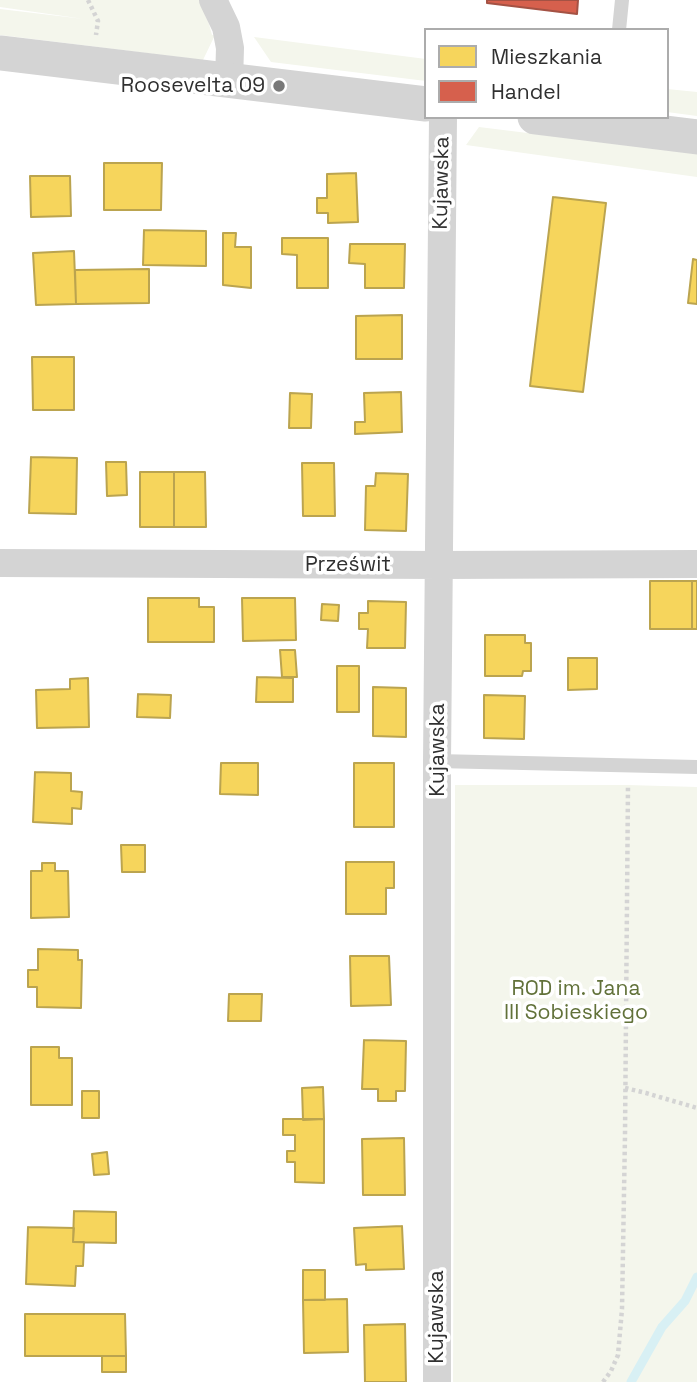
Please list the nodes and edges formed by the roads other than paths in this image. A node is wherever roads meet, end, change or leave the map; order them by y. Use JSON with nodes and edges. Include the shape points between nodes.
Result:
{"nodes":[{"id":1,"x":213,"y":0,"type":"edge"},
{"id":2,"x":622,"y":0,"type":"edge"},
{"id":3,"x":619,"y":28,"type":"edge"},
{"id":4,"x":0,"y":53,"type":"edge"},
{"id":5,"x":229,"y":80,"type":"junction"},
{"id":6,"x":424,"y":104,"type":"edge"},
{"id":7,"x":443,"y":119,"type":"edge"},
{"id":8,"x":571,"y":119,"type":"edge"},
{"id":9,"x":607,"y":121,"type":"edge"},
{"id":10,"x":697,"y":137,"type":"edge"},
{"id":11,"x":0,"y":564,"type":"edge"},
{"id":12,"x":697,"y":564,"type":"edge"},
{"id":13,"x":440,"y":565,"type":"junction"},
{"id":14,"x":437,"y":761,"type":"junction"},
{"id":15,"x":697,"y":767,"type":"edge"},
{"id":16,"x":437,"y":1382,"type":"edge"}],
"edges":[{"from":1,"to":5,"type":"street","via":[[226,27]]},
{"from":2,"to":3,"type":"lane"},
{"from":4,"to":5,"type":"street"},
{"from":5,"to":6,"type":"street"},
{"from":7,"to":13,"type":"street","name":"Kujawska"},
{"from":8,"to":9,"type":"street"},
{"from":9,"to":10,"type":"street"},
{"from":11,"to":13,"type":"street","name":"Prześwit"},
{"from":12,"to":13,"type":"street","name":"Prześwit"},
{"from":13,"to":14,"type":"street","name":"Kujawska"},
{"from":14,"to":15,"type":"lane"},
{"from":14,"to":16,"type":"street","name":"Kujawska"}]}
